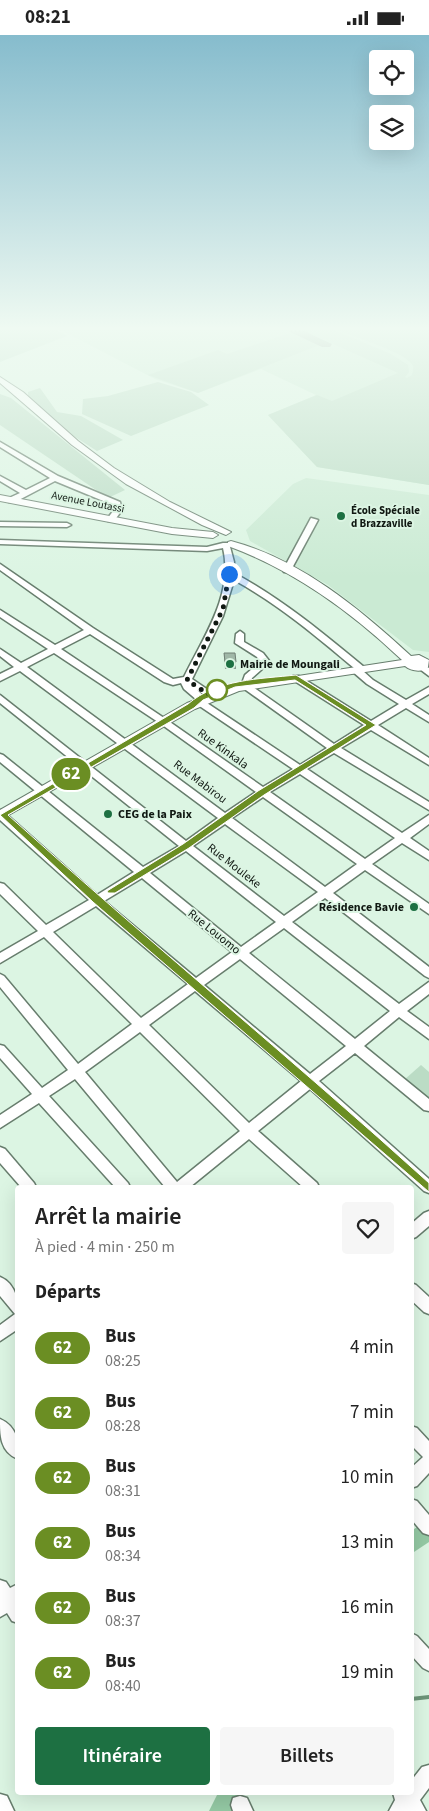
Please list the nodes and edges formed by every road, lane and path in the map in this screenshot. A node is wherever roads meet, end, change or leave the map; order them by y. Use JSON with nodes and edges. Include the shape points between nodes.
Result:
{"nodes":[{"id":1,"x":35,"y":413,"type":"edge"},
{"id":2,"x":39,"y":413,"type":"edge"},
{"id":3,"x":0,"y":444,"type":"edge"},
{"id":4,"x":0,"y":478,"type":"edge"},
{"id":5,"x":54,"y":479,"type":"junction"},
{"id":6,"x":25,"y":493,"type":"junction"},
{"id":7,"x":0,"y":498,"type":"edge"},
{"id":8,"x":12,"y":500,"type":"junction"},
{"id":9,"x":72,"y":512,"type":"junction"},
{"id":10,"x":111,"y":519,"type":"junction"},
{"id":11,"x":314,"y":519,"type":"dead end"},
{"id":12,"x":0,"y":524,"type":"edge"},
{"id":13,"x":67,"y":525,"type":"junction"},
{"id":14,"x":226,"y":531,"type":"junction"},
{"id":15,"x":213,"y":537,"type":"junction"},
{"id":16,"x":0,"y":542,"type":"edge"},
{"id":17,"x":64,"y":543,"type":"junction"},
{"id":18,"x":229,"y":543,"type":"junction"},
{"id":19,"x":200,"y":548,"type":"junction"},
{"id":20,"x":253,"y":551,"type":"joint"},
{"id":21,"x":0,"y":566,"type":"edge"},
{"id":22,"x":287,"y":570,"type":"junction"},
{"id":23,"x":229,"y":574,"type":"junction"},
{"id":24,"x":0,"y":613,"type":"edge"},
{"id":25,"x":90,"y":630,"type":"junction"},
{"id":26,"x":240,"y":635,"type":"dead end"},
{"id":27,"x":388,"y":642,"type":"joint"},
{"id":28,"x":54,"y":649,"type":"junction"},
{"id":29,"x":0,"y":652,"type":"edge"},
{"id":30,"x":421,"y":663,"type":"edge"},
{"id":31,"x":20,"y":668,"type":"junction"},
{"id":32,"x":359,"y":669,"type":"junction"},
{"id":33,"x":0,"y":678,"type":"edge"},
{"id":34,"x":292,"y":678,"type":"junction"},
{"id":35,"x":187,"y":679,"type":"junction"},
{"id":36,"x":246,"y":685,"type":"junction"},
{"id":37,"x":429,"y":690,"type":"edge"},
{"id":38,"x":0,"y":698,"type":"edge"},
{"id":39,"x":203,"y":700,"type":"junction"},
{"id":40,"x":404,"y":703,"type":"junction"},
{"id":41,"x":429,"y":719,"type":"edge"},
{"id":42,"x":164,"y":722,"type":"junction"},
{"id":43,"x":372,"y":725,"type":"junction"},
{"id":44,"x":125,"y":743,"type":"junction"},
{"id":45,"x":335,"y":749,"type":"junction"},
{"id":46,"x":0,"y":757,"type":"edge"},
{"id":47,"x":429,"y":762,"type":"edge"},
{"id":48,"x":87,"y":766,"type":"junction"},
{"id":49,"x":300,"y":770,"type":"junction"},
{"id":50,"x":43,"y":790,"type":"junction"},
{"id":51,"x":261,"y":793,"type":"junction"},
{"id":52,"x":429,"y":807,"type":"edge"},
{"id":53,"x":0,"y":815,"type":"edge"},
{"id":54,"x":225,"y":818,"type":"junction"},
{"id":55,"x":429,"y":819,"type":"edge"},
{"id":56,"x":404,"y":839,"type":"junction"},
{"id":57,"x":186,"y":846,"type":"junction"},
{"id":58,"x":429,"y":856,"type":"edge"},
{"id":59,"x":365,"y":864,"type":"junction"},
{"id":60,"x":142,"y":872,"type":"junction"},
{"id":61,"x":0,"y":887,"type":"edge"},
{"id":62,"x":326,"y":893,"type":"junction"},
{"id":63,"x":96,"y":900,"type":"junction"},
{"id":64,"x":429,"y":910,"type":"edge"},
{"id":65,"x":284,"y":923,"type":"junction"},
{"id":66,"x":43,"y":931,"type":"junction"},
{"id":67,"x":240,"y":954,"type":"junction"},
{"id":68,"x":0,"y":959,"type":"edge"},
{"id":69,"x":429,"y":973,"type":"edge"},
{"id":70,"x":0,"y":979,"type":"edge"},
{"id":71,"x":195,"y":985,"type":"junction"},
{"id":72,"x":429,"y":987,"type":"edge"},
{"id":73,"x":399,"y":1011,"type":"junction"},
{"id":74,"x":142,"y":1025,"type":"junction"},
{"id":75,"x":429,"y":1034,"type":"edge"},
{"id":76,"x":354,"y":1047,"type":"junction"},
{"id":77,"x":0,"y":1050,"type":"edge"},
{"id":78,"x":78,"y":1071,"type":"junction"},
{"id":79,"x":310,"y":1081,"type":"junction"},
{"id":80,"x":40,"y":1095,"type":"junction"},
{"id":81,"x":429,"y":1106,"type":"edge"},
{"id":82,"x":0,"y":1122,"type":"edge"},
{"id":83,"x":249,"y":1131,"type":"junction"},
{"id":84,"x":0,"y":1153,"type":"edge"},
{"id":85,"x":27,"y":1185,"type":"edge"},
{"id":86,"x":121,"y":1185,"type":"edge"},
{"id":87,"x":171,"y":1185,"type":"edge"},
{"id":88,"x":183,"y":1185,"type":"edge"},
{"id":89,"x":310,"y":1185,"type":"edge"},
{"id":90,"x":429,"y":1187,"type":"edge"},
{"id":91,"x":429,"y":1217,"type":"edge"},
{"id":92,"x":414,"y":1230,"type":"edge"},
{"id":93,"x":0,"y":1284,"type":"edge"},
{"id":94,"x":414,"y":1293,"type":"edge"},
{"id":95,"x":15,"y":1304,"type":"edge"},
{"id":96,"x":429,"y":1307,"type":"edge"},
{"id":97,"x":15,"y":1322,"type":"edge"},
{"id":98,"x":0,"y":1334,"type":"edge"},
{"id":99,"x":0,"y":1427,"type":"edge"},
{"id":100,"x":414,"y":1437,"type":"edge"},
{"id":101,"x":15,"y":1447,"type":"edge"},
{"id":102,"x":429,"y":1451,"type":"edge"},
{"id":103,"x":429,"y":1462,"type":"edge"},
{"id":104,"x":414,"y":1476,"type":"edge"},
{"id":105,"x":414,"y":1510,"type":"edge"},
{"id":106,"x":429,"y":1527,"type":"edge"},
{"id":107,"x":6,"y":1597,"type":"edge"},
{"id":108,"x":15,"y":1610,"type":"edge"},
{"id":109,"x":414,"y":1645,"type":"edge"},
{"id":110,"x":429,"y":1662,"type":"edge"},
{"id":111,"x":429,"y":1774,"type":"edge"},
{"id":112,"x":414,"y":1793,"type":"edge"},
{"id":113,"x":0,"y":1803,"type":"edge"},
{"id":114,"x":5,"y":1811,"type":"edge"}],
"edges":[{"from":1,"to":15,"type":"main road","via":[[71,447],[120,483]]},
{"from":2,"to":14,"type":"main road","via":[[128,481],[179,512]]},
{"from":3,"to":5,"type":"street"},
{"from":4,"to":6,"type":"street"},
{"from":5,"to":6,"type":"street"},
{"from":5,"to":10,"type":"street","via":[[117,504],[118,509]]},
{"from":6,"to":8,"type":"street"},
{"from":7,"to":8,"type":"main road","name":"Avenue Loutassi"},
{"from":8,"to":9,"type":"main road","name":"Avenue Loutassi"},
{"from":9,"to":10,"type":"main road","name":"Avenue Loutassi"},
{"from":9,"to":13,"type":"street"},
{"from":10,"to":15,"type":"main road","name":"Avenue Loutassi"},
{"from":11,"to":22,"type":"street"},
{"from":12,"to":13,"type":"street"},
{"from":13,"to":17,"type":"street"},
{"from":14,"to":15,"type":"main road"},
{"from":14,"to":18,"type":"main road"},
{"from":15,"to":18,"type":"main road"},
{"from":15,"to":19,"type":"street"},
{"from":16,"to":17,"type":"street"},
{"from":17,"to":19,"type":"street"},
{"from":18,"to":19,"type":"street","via":[[218,548]]},
{"from":18,"to":20,"type":"main road"},
{"from":18,"to":23,"type":"street"},
{"from":20,"to":22,"type":"main road"},
{"from":21,"to":25,"type":"street"},
{"from":22,"to":27,"type":"main road","via":[[342,605]]},
{"from":23,"to":32,"type":"street","via":[[293,615]]},
{"from":23,"to":35,"type":"street","via":[[223,609]]},
{"from":24,"to":28,"type":"street","name":"Rue Kinkala"},
{"from":25,"to":28,"type":"street"},
{"from":25,"to":35,"type":"street","via":[[167,680]]},
{"from":26,"to":36,"type":"street","via":[[239,643],[260,655],[265,662],[252,673]]},
{"from":27,"to":30,"type":"main road"},
{"from":28,"to":31,"type":"street"},
{"from":28,"to":42,"type":"street","name":"Rue Kinkala"},
{"from":29,"to":31,"type":"street","name":"Rue Mabirou"},
{"from":30,"to":32,"type":"main road"},
{"from":31,"to":33,"type":"street"},
{"from":31,"to":44,"type":"street","name":"Rue Mabirou"},
{"from":32,"to":34,"type":"main road"},
{"from":32,"to":40,"type":"street","via":[[370,682]]},
{"from":34,"to":36,"type":"main road"},
{"from":34,"to":43,"type":"street"},
{"from":35,"to":39,"type":"street","via":[[187,687]]},
{"from":36,"to":39,"type":"main road"},
{"from":36,"to":45,"type":"street"},
{"from":37,"to":40,"type":"street"},
{"from":38,"to":48,"type":"street","name":"Rue Mouleke"},
{"from":39,"to":42,"type":"main road"},
{"from":39,"to":49,"type":"street"},
{"from":40,"to":41,"type":"street"},
{"from":40,"to":43,"type":"street"},
{"from":42,"to":44,"type":"main road"},
{"from":42,"to":51,"type":"street","name":"Rue Kinkala"},
{"from":43,"to":45,"type":"street"},
{"from":43,"to":47,"type":"street"},
{"from":44,"to":48,"type":"main road"},
{"from":44,"to":54,"type":"street","name":"Rue Mabirou"},
{"from":45,"to":49,"type":"street"},
{"from":45,"to":52,"type":"street"},
{"from":46,"to":50,"type":"street","name":"Rue Louomo"},
{"from":48,"to":50,"type":"main road"},
{"from":48,"to":57,"type":"street","name":"Rue Mouleke"},
{"from":49,"to":51,"type":"street"},
{"from":49,"to":56,"type":"street"},
{"from":50,"to":53,"type":"main road"},
{"from":50,"to":60,"type":"street","name":"Rue Louomo"},
{"from":51,"to":54,"type":"street"},
{"from":51,"to":59,"type":"street","name":"Rue Kinkala"},
{"from":53,"to":63,"type":"street"},
{"from":54,"to":57,"type":"street"},
{"from":54,"to":62,"type":"street","name":"Rue Mabirou"},
{"from":55,"to":56,"type":"street"},
{"from":56,"to":58,"type":"street"},
{"from":56,"to":59,"type":"street"},
{"from":57,"to":60,"type":"street"},
{"from":57,"to":65,"type":"street","name":"Rue Mouleke"},
{"from":59,"to":62,"type":"street"},
{"from":59,"to":64,"type":"street","name":"Rue Kinkala"},
{"from":60,"to":63,"type":"street"},
{"from":60,"to":67,"type":"street","name":"Rue Louomo"},
{"from":61,"to":66,"type":"street"},
{"from":62,"to":65,"type":"street"},
{"from":62,"to":69,"type":"street","name":"Rue Mabirou"},
{"from":63,"to":66,"type":"street"},
{"from":63,"to":71,"type":"street"},
{"from":65,"to":67,"type":"street"},
{"from":65,"to":73,"type":"street","name":"Rue Mouleke"},
{"from":66,"to":68,"type":"street"},
{"from":66,"to":74,"type":"street"},
{"from":67,"to":71,"type":"street"},
{"from":67,"to":76,"type":"street","name":"Rue Louomo"},
{"from":70,"to":78,"type":"street"},
{"from":71,"to":74,"type":"street"},
{"from":71,"to":79,"type":"street"},
{"from":72,"to":73,"type":"street"},
{"from":73,"to":75,"type":"street","name":"Rue Mouleke"},
{"from":73,"to":76,"type":"street"},
{"from":74,"to":78,"type":"street"},
{"from":74,"to":83,"type":"street"},
{"from":76,"to":79,"type":"street"},
{"from":76,"to":81,"type":"street","name":"Rue Louomo"},
{"from":77,"to":80,"type":"street"},
{"from":78,"to":80,"type":"street"},
{"from":78,"to":87,"type":"street"},
{"from":79,"to":83,"type":"street"},
{"from":79,"to":90,"type":"street"},
{"from":80,"to":82,"type":"street"},
{"from":80,"to":86,"type":"street"},
{"from":83,"to":88,"type":"street"},
{"from":83,"to":89,"type":"street"},
{"from":84,"to":85,"type":"street"},
{"from":91,"to":92,"type":"street"},
{"from":93,"to":95,"type":"street"},
{"from":94,"to":96,"type":"street"},
{"from":97,"to":98,"type":"street"},
{"from":99,"to":101,"type":"street"},
{"from":100,"to":102,"type":"street"},
{"from":103,"to":104,"type":"street"},
{"from":105,"to":106,"type":"street"},
{"from":107,"to":108,"type":"street"},
{"from":109,"to":110,"type":"street"},
{"from":111,"to":112,"type":"street"},
{"from":113,"to":114,"type":"street"}]}
